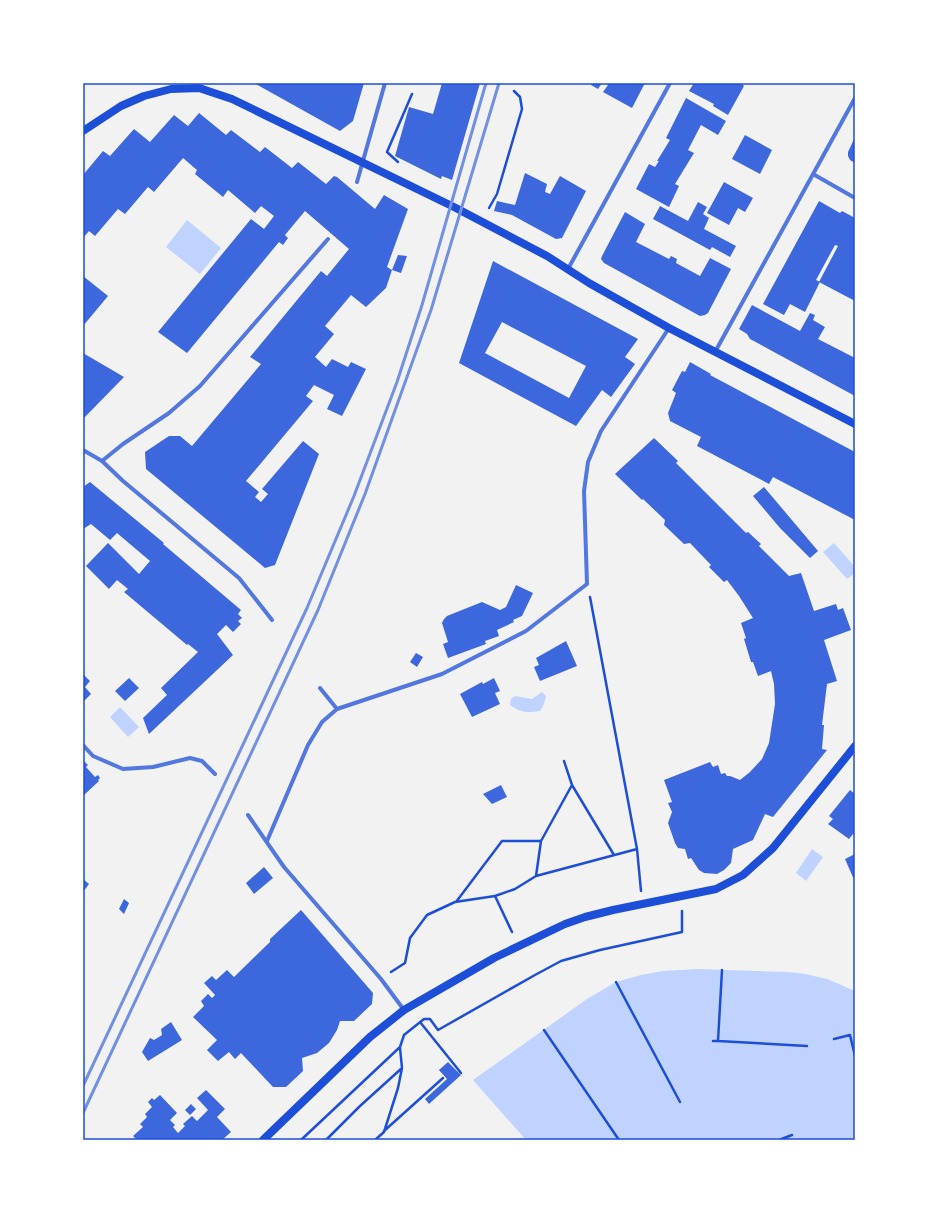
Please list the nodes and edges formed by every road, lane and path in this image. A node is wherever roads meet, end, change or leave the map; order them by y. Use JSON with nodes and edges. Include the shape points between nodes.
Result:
{"nodes":[{"id":1,"x":385,"y":83,"type":"edge"},
{"id":2,"x":670,"y":83,"type":"edge"},
{"id":3,"x":514,"y":90,"type":"dead end"},
{"id":4,"x":412,"y":94,"type":"dead end"},
{"id":5,"x":855,"y":98,"type":"edge"},
{"id":6,"x":83,"y":131,"type":"edge"},
{"id":7,"x":362,"y":162,"type":"junction"},
{"id":8,"x":813,"y":174,"type":"junction"},
{"id":9,"x":394,"y":177,"type":"junction"},
{"id":10,"x":357,"y":182,"type":"dead end"},
{"id":11,"x":855,"y":198,"type":"edge"},
{"id":12,"x":490,"y":207,"type":"dead end"},
{"id":13,"x":328,"y":239,"type":"dead end"},
{"id":14,"x":568,"y":270,"type":"junction"},
{"id":15,"x":669,"y":328,"type":"junction"},
{"id":16,"x":715,"y":352,"type":"junction"},
{"id":17,"x":855,"y":424,"type":"edge"},
{"id":18,"x":83,"y":450,"type":"edge"},
{"id":19,"x":102,"y":461,"type":"junction"},
{"id":20,"x":588,"y":584,"type":"junction"},
{"id":21,"x":272,"y":620,"type":"dead end"},
{"id":22,"x":320,"y":688,"type":"dead end"},
{"id":23,"x":337,"y":709,"type":"junction"},
{"id":24,"x":83,"y":746,"type":"edge"},
{"id":25,"x":855,"y":746,"type":"edge"},
{"id":26,"x":564,"y":761,"type":"dead end"},
{"id":27,"x":215,"y":774,"type":"dead end"},
{"id":28,"x":572,"y":785,"type":"junction"},
{"id":29,"x":248,"y":815,"type":"dead end"},
{"id":30,"x":267,"y":841,"type":"junction"},
{"id":31,"x":541,"y":841,"type":"junction"},
{"id":32,"x":637,"y":849,"type":"junction"},
{"id":33,"x":614,"y":855,"type":"junction"},
{"id":34,"x":536,"y":876,"type":"junction"},
{"id":35,"x":495,"y":896,"type":"junction"},
{"id":36,"x":682,"y":896,"type":"junction"},
{"id":37,"x":455,"y":902,"type":"junction"},
{"id":38,"x":642,"y":904,"type":"junction"},
{"id":39,"x":512,"y":932,"type":"dead end"},
{"id":40,"x":722,"y":970,"type":"dead end"},
{"id":41,"x":381,"y":979,"type":"junction"},
{"id":42,"x":616,"y":982,"type":"dead end"},
{"id":43,"x":404,"y":1010,"type":"junction"},
{"id":44,"x":420,"y":1022,"type":"junction"},
{"id":45,"x":544,"y":1030,"type":"dead end"},
{"id":46,"x":834,"y":1039,"type":"dead end"},
{"id":47,"x":714,"y":1041,"type":"dead end"},
{"id":48,"x":718,"y":1041,"type":"junction"},
{"id":49,"x":807,"y":1046,"type":"dead end"},
{"id":50,"x":400,"y":1047,"type":"junction"},
{"id":51,"x":855,"y":1056,"type":"edge"},
{"id":52,"x":402,"y":1068,"type":"junction"},
{"id":53,"x":461,"y":1073,"type":"dead end"},
{"id":54,"x":443,"y":1078,"type":"dead end"},
{"id":55,"x":680,"y":1102,"type":"dead end"},
{"id":56,"x":384,"y":1132,"type":"junction"},
{"id":57,"x":792,"y":1135,"type":"dead end"},
{"id":58,"x":263,"y":1140,"type":"edge"},
{"id":59,"x":301,"y":1140,"type":"edge"},
{"id":60,"x":326,"y":1140,"type":"edge"},
{"id":61,"x":375,"y":1140,"type":"edge"},
{"id":62,"x":619,"y":1140,"type":"edge"},
{"id":63,"x":779,"y":1140,"type":"edge"}],
"edges":[{"from":1,"to":7,"type":"street"},
{"from":2,"to":14,"type":"street"},
{"from":3,"to":12,"type":"path","via":[[520,97],[522,109],[497,194]]},
{"from":4,"to":9,"type":"path","via":[[387,152],[401,165]]},
{"from":5,"to":8,"type":"street"},
{"from":6,"to":7,"type":"main road","via":[[121,106],[144,96],[171,88],[199,88],[232,99]]},
{"from":7,"to":9,"type":"main road"},
{"from":7,"to":10,"type":"street"},
{"from":8,"to":11,"type":"street"},
{"from":8,"to":16,"type":"street"},
{"from":9,"to":14,"type":"main road","via":[[547,256]]},
{"from":13,"to":19,"type":"street","via":[[200,386],[169,413]]},
{"from":14,"to":15,"type":"main road"},
{"from":15,"to":16,"type":"main road"},
{"from":15,"to":20,"type":"street","via":[[601,431],[588,462],[584,491]]},
{"from":16,"to":17,"type":"main road"},
{"from":18,"to":19,"type":"street"},
{"from":19,"to":21,"type":"street","via":[[239,578]]},
{"from":20,"to":23,"type":"street","via":[[526,631],[442,674]]},
{"from":20,"to":32,"type":"path"},
{"from":22,"to":23,"type":"street"},
{"from":23,"to":30,"type":"street","via":[[322,722],[308,745]]},
{"from":24,"to":27,"type":"street","via":[[93,756],[123,769],[153,767],[190,758],[202,761]]},
{"from":25,"to":36,"type":"main road","via":[[773,848],[743,875],[716,889]]},
{"from":26,"to":28,"type":"path"},
{"from":28,"to":31,"type":"path"},
{"from":28,"to":33,"type":"path"},
{"from":29,"to":30,"type":"street"},
{"from":30,"to":41,"type":"street","via":[[284,867]]},
{"from":31,"to":34,"type":"path"},
{"from":31,"to":37,"type":"path","via":[[502,841]]},
{"from":32,"to":33,"type":"path"},
{"from":32,"to":38,"type":"path"},
{"from":33,"to":34,"type":"path"},
{"from":34,"to":35,"type":"path","via":[[515,889]]},
{"from":35,"to":37,"type":"path"},
{"from":35,"to":39,"type":"path"},
{"from":36,"to":38,"type":"main road"},
{"from":36,"to":44,"type":"path","via":[[682,932],[561,961],[438,1030],[430,1020],[424,1019]]},
{"from":37,"to":41,"type":"path","via":[[427,915],[410,938],[405,963]]},
{"from":38,"to":43,"type":"main road","via":[[585,917],[547,932],[494,958]]},
{"from":40,"to":48,"type":"path"},
{"from":41,"to":43,"type":"street"},
{"from":42,"to":55,"type":"path"},
{"from":43,"to":58,"type":"main road","via":[[370,1037]]},
{"from":44,"to":50,"type":"path","via":[[404,1035]]},
{"from":44,"to":53,"type":"path"},
{"from":45,"to":62,"type":"path"},
{"from":46,"to":51,"type":"path","via":[[850,1035]]},
{"from":47,"to":48,"type":"path"},
{"from":48,"to":49,"type":"path"},
{"from":50,"to":52,"type":"path"},
{"from":50,"to":59,"type":"path"},
{"from":52,"to":56,"type":"path"},
{"from":52,"to":60,"type":"path"},
{"from":54,"to":56,"type":"path"},
{"from":56,"to":61,"type":"path"},
{"from":57,"to":63,"type":"path"}]}
